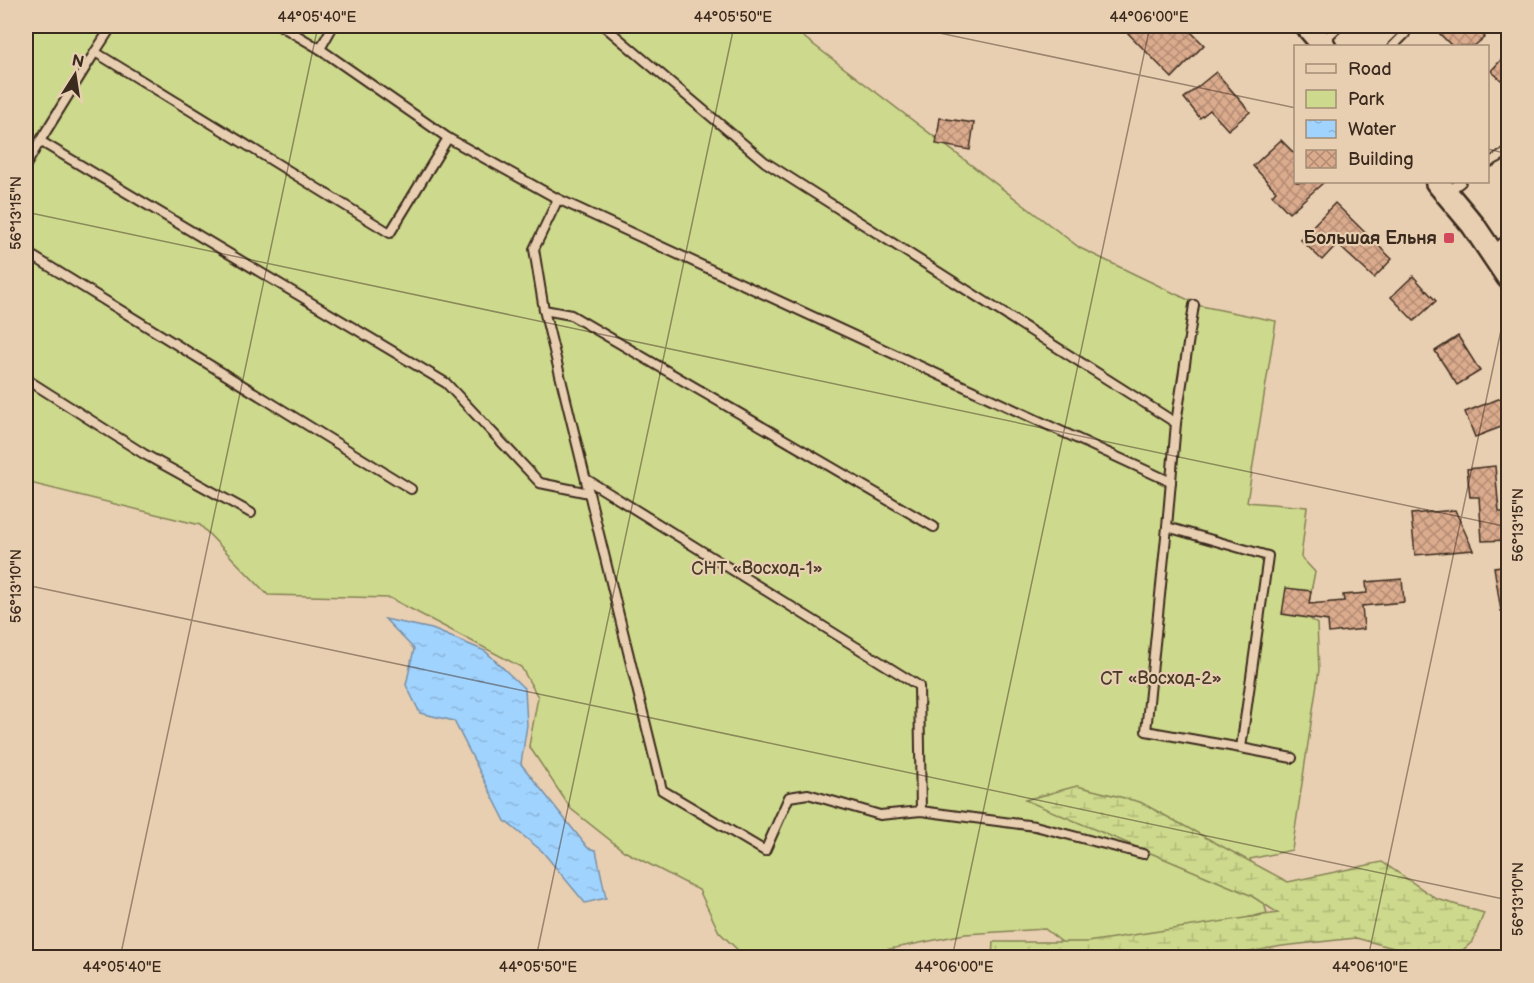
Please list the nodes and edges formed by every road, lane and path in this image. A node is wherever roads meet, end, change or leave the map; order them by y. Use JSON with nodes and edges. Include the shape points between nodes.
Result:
{"nodes":[{"id":1,"x":112,"y":26,"type":"edge"},
{"id":2,"x":281,"y":26,"type":"edge"},
{"id":3,"x":333,"y":26,"type":"edge"},
{"id":4,"x":604,"y":26,"type":"edge"},
{"id":5,"x":1307,"y":26,"type":"edge"},
{"id":6,"x":1339,"y":26,"type":"edge"},
{"id":7,"x":1405,"y":34,"type":"dead end"},
{"id":8,"x":1323,"y":45,"type":"edge"},
{"id":9,"x":1394,"y":45,"type":"edge"},
{"id":10,"x":320,"y":49,"type":"junction"},
{"id":11,"x":96,"y":52,"type":"junction"},
{"id":12,"x":448,"y":138,"type":"junction"},
{"id":13,"x":40,"y":141,"type":"junction"},
{"id":14,"x":1509,"y":152,"type":"edge"},
{"id":15,"x":1489,"y":162,"type":"edge"},
{"id":16,"x":26,"y":165,"type":"edge"},
{"id":17,"x":1448,"y":185,"type":"edge"},
{"id":18,"x":558,"y":199,"type":"junction"},
{"id":19,"x":1500,"y":245,"type":"edge"},
{"id":20,"x":26,"y":252,"type":"edge"},
{"id":21,"x":1509,"y":277,"type":"edge"},
{"id":22,"x":1194,"y":305,"type":"dead end"},
{"id":23,"x":544,"y":310,"type":"junction"},
{"id":24,"x":26,"y":379,"type":"edge"},
{"id":25,"x":1176,"y":423,"type":"junction"},
{"id":26,"x":586,"y":479,"type":"junction"},
{"id":27,"x":1171,"y":482,"type":"junction"},
{"id":28,"x":411,"y":489,"type":"dead end"},
{"id":29,"x":589,"y":493,"type":"junction"},
{"id":30,"x":251,"y":513,"type":"dead end"},
{"id":31,"x":934,"y":527,"type":"dead end"},
{"id":32,"x":1167,"y":527,"type":"junction"},
{"id":33,"x":1241,"y":748,"type":"junction"},
{"id":34,"x":1292,"y":758,"type":"dead end"},
{"id":35,"x":921,"y":811,"type":"junction"},
{"id":36,"x":1143,"y":854,"type":"dead end"}],
"edges":[{"from":1,"to":11,"type":"lane"},
{"from":2,"to":10,"type":"lane"},
{"from":3,"to":10,"type":"lane"},
{"from":4,"to":25,"type":"lane","via":[[765,162]]},
{"from":5,"to":8,"type":"main road"},
{"from":6,"to":8,"type":"lane"},
{"from":7,"to":9,"type":"lane"},
{"from":10,"to":12,"type":"lane"},
{"from":11,"to":12,"type":"lane","via":[[390,233]]},
{"from":11,"to":13,"type":"lane"},
{"from":12,"to":18,"type":"lane"},
{"from":13,"to":16,"type":"lane"},
{"from":13,"to":29,"type":"lane","via":[[446,383],[540,483]]},
{"from":14,"to":15,"type":"lane"},
{"from":17,"to":19,"type":"main road"},
{"from":18,"to":23,"type":"lane","via":[[534,249]]},
{"from":18,"to":27,"type":"lane"},
{"from":19,"to":21,"type":"main road"},
{"from":20,"to":28,"type":"lane"},
{"from":22,"to":25,"type":"lane"},
{"from":23,"to":26,"type":"lane"},
{"from":23,"to":31,"type":"lane","via":[[571,315]]},
{"from":24,"to":30,"type":"lane","via":[[144,454]]},
{"from":25,"to":27,"type":"lane"},
{"from":26,"to":29,"type":"lane"},
{"from":26,"to":35,"type":"lane","via":[[919,686]]},
{"from":27,"to":32,"type":"lane"},
{"from":29,"to":35,"type":"lane","via":[[662,790],[765,851],[789,797],[808,794],[880,814]]},
{"from":32,"to":33,"type":"lane","via":[[1268,556]]},
{"from":32,"to":33,"type":"lane","via":[[1146,731]]},
{"from":33,"to":34,"type":"lane"},
{"from":35,"to":36,"type":"lane","via":[[1035,826]]}]}
